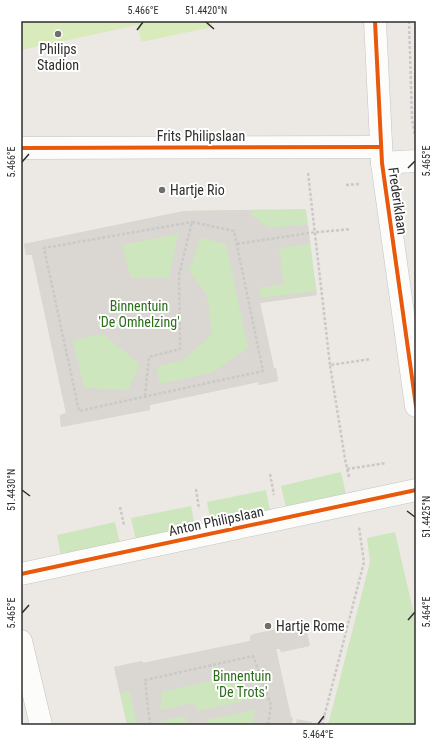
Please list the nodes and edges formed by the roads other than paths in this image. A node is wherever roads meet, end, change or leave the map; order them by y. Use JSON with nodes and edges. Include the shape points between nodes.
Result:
{"nodes":[{"id":1,"x":375,"y":21,"type":"edge"},
{"id":2,"x":21,"y":148,"type":"edge"},
{"id":3,"x":381,"y":155,"type":"junction"},
{"id":4,"x":416,"y":161,"type":"edge"},
{"id":5,"x":416,"y":406,"type":"edge"},
{"id":6,"x":416,"y":490,"type":"edge"},
{"id":7,"x":21,"y":574,"type":"edge"},
{"id":8,"x":21,"y":641,"type":"edge"},
{"id":9,"x":41,"y":725,"type":"edge"}],
"edges":[{"from":1,"to":3,"type":"street","name":"Frederiklaan"},
{"from":2,"to":3,"type":"street","name":"Frits Philipslaan","via":[[305,147]]},
{"from":3,"to":4,"type":"street","name":"Frits Philipslaan"},
{"from":3,"to":5,"type":"street","name":"Frederiklaan"},
{"from":6,"to":7,"type":"street","name":"Anton Philipslaan"},
{"from":8,"to":9,"type":"street"}]}
